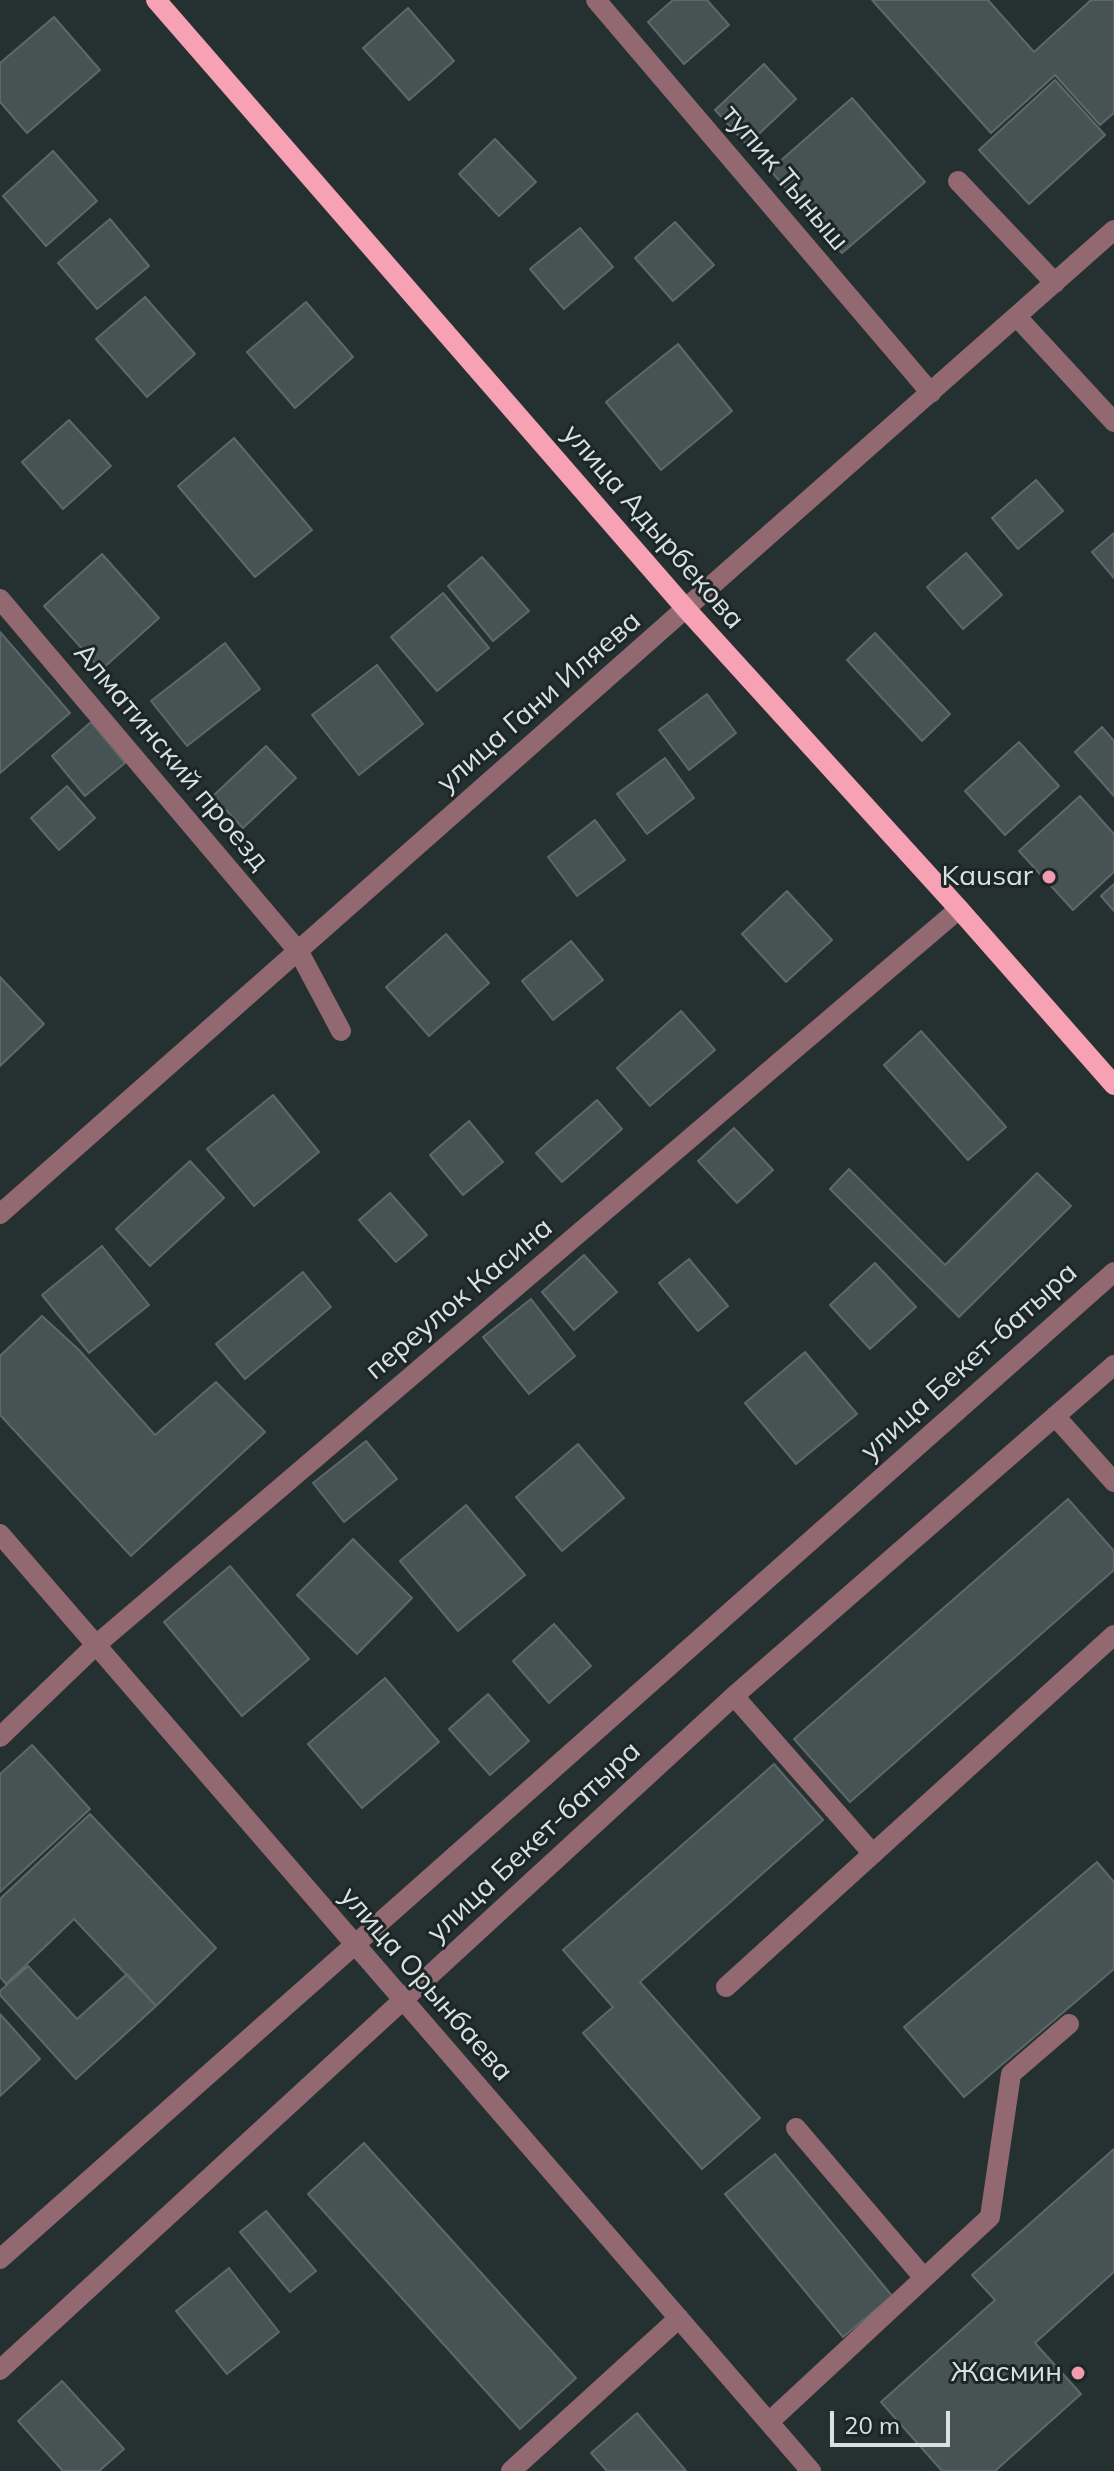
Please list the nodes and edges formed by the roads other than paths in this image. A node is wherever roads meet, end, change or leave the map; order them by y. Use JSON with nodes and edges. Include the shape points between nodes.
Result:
{"nodes":[{"id":1,"x":156,"y":0,"type":"edge"},
{"id":2,"x":596,"y":0,"type":"edge"},
{"id":3,"x":958,"y":181,"type":"dead end"},
{"id":4,"x":1114,"y":230,"type":"edge"},
{"id":5,"x":1055,"y":283,"type":"junction"},
{"id":6,"x":1017,"y":317,"type":"junction"},
{"id":7,"x":931,"y":393,"type":"junction"},
{"id":8,"x":1114,"y":422,"type":"edge"},
{"id":9,"x":0,"y":599,"type":"edge"},
{"id":10,"x":687,"y":610,"type":"junction"},
{"id":11,"x":959,"y":909,"type":"junction"},
{"id":12,"x":299,"y":952,"type":"junction"},
{"id":13,"x":341,"y":1031,"type":"dead end"},
{"id":14,"x":1114,"y":1085,"type":"edge"},
{"id":15,"x":0,"y":1214,"type":"edge"},
{"id":16,"x":1114,"y":1272,"type":"edge"},
{"id":17,"x":1114,"y":1365,"type":"edge"},
{"id":18,"x":1055,"y":1416,"type":"junction"},
{"id":19,"x":1114,"y":1482,"type":"edge"},
{"id":20,"x":0,"y":1534,"type":"edge"},
{"id":21,"x":1114,"y":1635,"type":"edge"},
{"id":22,"x":96,"y":1645,"type":"junction"},
{"id":23,"x":734,"y":1696,"type":"junction"},
{"id":24,"x":0,"y":1737,"type":"edge"},
{"id":25,"x":873,"y":1854,"type":"junction"},
{"id":26,"x":355,"y":1946,"type":"junction"},
{"id":27,"x":726,"y":1987,"type":"dead end"},
{"id":28,"x":404,"y":2001,"type":"junction"},
{"id":29,"x":1069,"y":2024,"type":"dead end"},
{"id":30,"x":796,"y":2128,"type":"dead end"},
{"id":31,"x":0,"y":2259,"type":"edge"},
{"id":32,"x":924,"y":2278,"type":"junction"},
{"id":33,"x":679,"y":2318,"type":"junction"},
{"id":34,"x":0,"y":2370,"type":"edge"},
{"id":35,"x":769,"y":2422,"type":"junction"},
{"id":36,"x":511,"y":2471,"type":"edge"},
{"id":37,"x":811,"y":2471,"type":"edge"}],
"edges":[{"from":1,"to":10,"type":"main road","name":"улица Адырбекова"},
{"from":2,"to":7,"type":"street","name":"тупик Тыныш"},
{"from":3,"to":5,"type":"street"},
{"from":4,"to":5,"type":"street","name":"улица Гани Иляева"},
{"from":5,"to":6,"type":"street","name":"улица Гани Иляева"},
{"from":6,"to":7,"type":"street","name":"улица Гани Иляева"},
{"from":6,"to":8,"type":"street"},
{"from":7,"to":10,"type":"street","name":"улица Гани Иляева"},
{"from":9,"to":12,"type":"street","name":"Алматинский проезд"},
{"from":10,"to":11,"type":"main road","name":"улица Адырбекова"},
{"from":10,"to":12,"type":"street","name":"улица Гани Иляева"},
{"from":11,"to":14,"type":"main road","name":"улица Адырбекова"},
{"from":11,"to":22,"type":"street","name":"переулок Касина"},
{"from":12,"to":13,"type":"street","name":"Алматинский проезд"},
{"from":12,"to":15,"type":"street","name":"улица Гани Иляева"},
{"from":16,"to":26,"type":"street","name":"улица Бекет-батыра"},
{"from":17,"to":18,"type":"street","name":"улица Бекет-батыра"},
{"from":18,"to":19,"type":"street"},
{"from":18,"to":23,"type":"street","name":"улица Бекет-батыра"},
{"from":20,"to":22,"type":"street","name":"улица Орынбаева"},
{"from":21,"to":25,"type":"street"},
{"from":22,"to":24,"type":"street","name":"переулок Касина"},
{"from":22,"to":26,"type":"street","name":"улица Орынбаева"},
{"from":23,"to":25,"type":"street"},
{"from":23,"to":28,"type":"street","name":"улица Бекет-батыра"},
{"from":25,"to":27,"type":"street"},
{"from":26,"to":28,"type":"street","name":"улица Орынбаева"},
{"from":26,"to":31,"type":"street","name":"улица Бекет-батыра"},
{"from":28,"to":33,"type":"street","name":"улица Орынбаева"},
{"from":28,"to":34,"type":"street","name":"улица Бекет-батыра"},
{"from":29,"to":32,"type":"street","via":[[1011,2074],[990,2217]]},
{"from":30,"to":32,"type":"street"},
{"from":32,"to":35,"type":"street"},
{"from":33,"to":35,"type":"street","name":"улица Орынбаева"},
{"from":33,"to":36,"type":"street"},
{"from":35,"to":37,"type":"street","name":"улица Орынбаева"}]}
